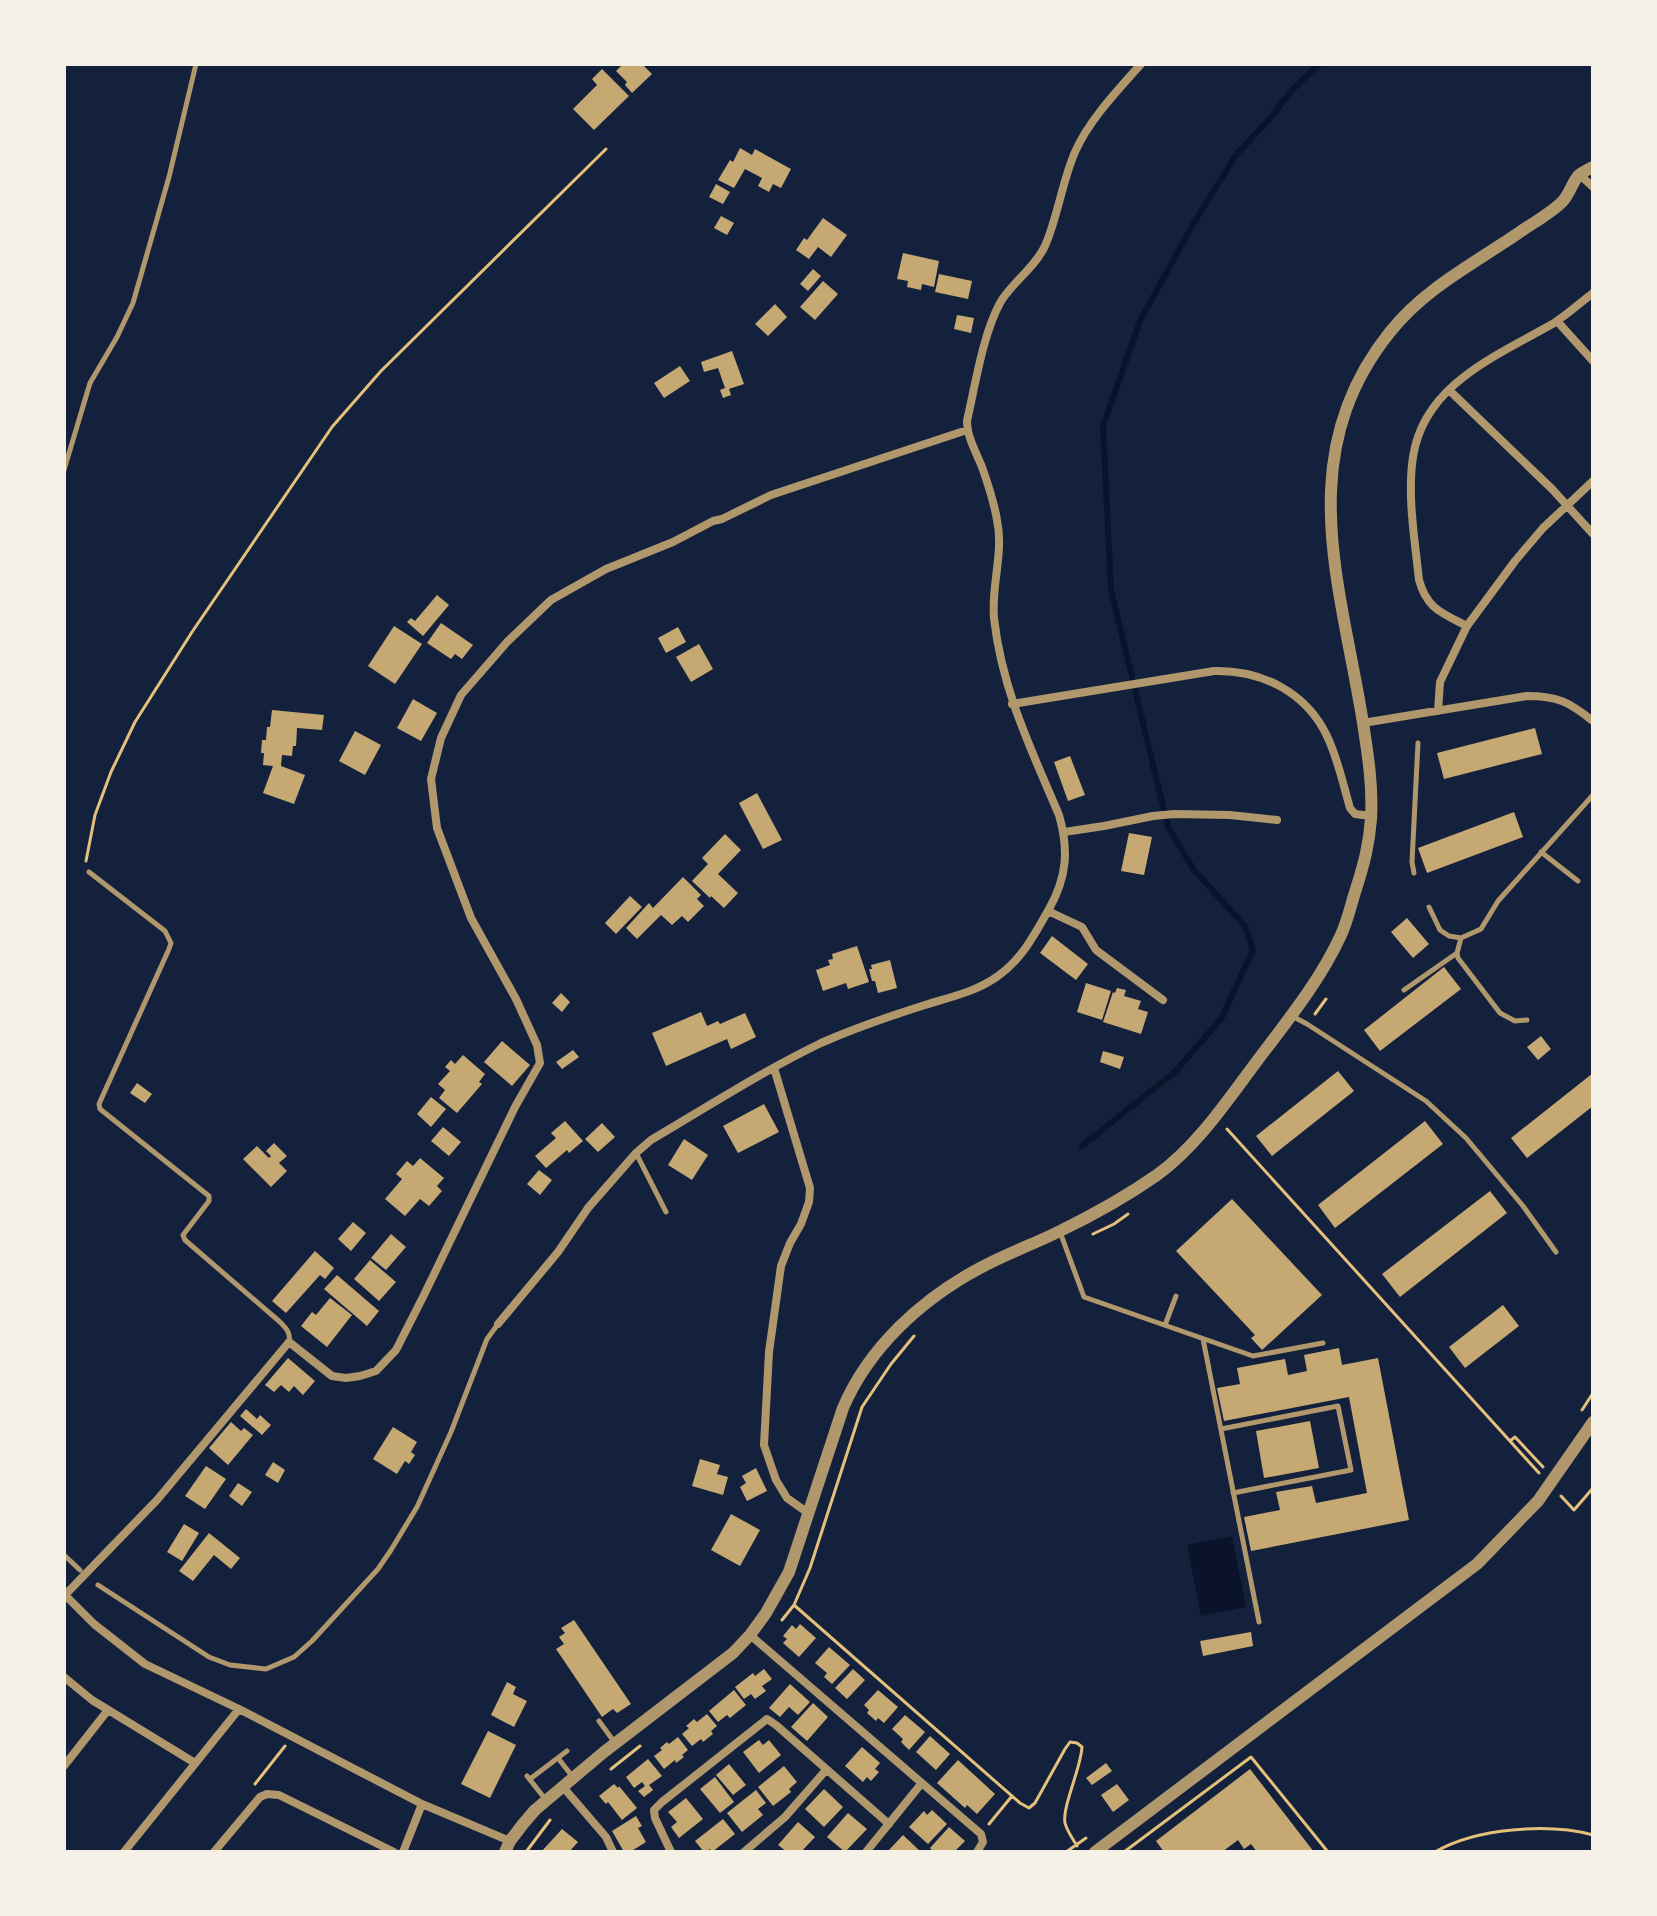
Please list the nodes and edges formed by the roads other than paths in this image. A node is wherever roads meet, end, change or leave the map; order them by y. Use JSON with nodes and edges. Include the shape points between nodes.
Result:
{"nodes":[{"id":1,"x":196,"y":64,"type":"edge"},
{"id":2,"x":1141,"y":64,"type":"edge"},
{"id":3,"x":1593,"y":167,"type":"edge"},
{"id":4,"x":1579,"y":174,"type":"junction"},
{"id":5,"x":1593,"y":187,"type":"edge"},
{"id":6,"x":1593,"y":293,"type":"edge"},
{"id":7,"x":1557,"y":321,"type":"junction"},
{"id":8,"x":1593,"y":361,"type":"edge"},
{"id":9,"x":1449,"y":390,"type":"junction"},
{"id":10,"x":967,"y":430,"type":"junction"},
{"id":11,"x":64,"y":470,"type":"edge"},
{"id":12,"x":1593,"y":481,"type":"edge"},
{"id":13,"x":1566,"y":504,"type":"junction"},
{"id":14,"x":1593,"y":534,"type":"edge"},
{"id":15,"x":1467,"y":626,"type":"junction"},
{"id":16,"x":1012,"y":704,"type":"junction"},
{"id":17,"x":1438,"y":711,"type":"junction"},
{"id":18,"x":1593,"y":721,"type":"edge"},
{"id":19,"x":1363,"y":723,"type":"junction"},
{"id":20,"x":1418,"y":743,"type":"dead end"},
{"id":21,"x":1593,"y":795,"type":"edge"},
{"id":22,"x":1371,"y":816,"type":"junction"},
{"id":23,"x":1277,"y":820,"type":"dead end"},
{"id":24,"x":1064,"y":832,"type":"junction"},
{"id":25,"x":1541,"y":852,"type":"junction"},
{"id":26,"x":89,"y":872,"type":"road end"},
{"id":27,"x":1414,"y":873,"type":"dead end"},
{"id":28,"x":1578,"y":881,"type":"dead end"},
{"id":29,"x":1429,"y":907,"type":"dead end"},
{"id":30,"x":1048,"y":911,"type":"junction"},
{"id":31,"x":1461,"y":938,"type":"junction"},
{"id":32,"x":1457,"y":953,"type":"junction"},
{"id":33,"x":1404,"y":990,"type":"dead end"},
{"id":34,"x":1163,"y":1000,"type":"dead end"},
{"id":35,"x":1291,"y":1016,"type":"junction"},
{"id":36,"x":1527,"y":1020,"type":"dead end"},
{"id":37,"x":774,"y":1068,"type":"junction"},
{"id":38,"x":636,"y":1153,"type":"junction"},
{"id":39,"x":666,"y":1212,"type":"dead end"},
{"id":40,"x":1060,"y":1231,"type":"junction"},
{"id":41,"x":1556,"y":1252,"type":"dead end"},
{"id":42,"x":1176,"y":1296,"type":"dead end"},
{"id":43,"x":498,"y":1324,"type":"joint"},
{"id":44,"x":1165,"y":1325,"type":"junction"},
{"id":45,"x":1203,"y":1338,"type":"junction"},
{"id":46,"x":289,"y":1342,"type":"junction"},
{"id":47,"x":1323,"y":1343,"type":"dead end"},
{"id":48,"x":1593,"y":1422,"type":"edge"},
{"id":49,"x":1221,"y":1429,"type":"junction"},
{"id":50,"x":1233,"y":1493,"type":"junction"},
{"id":51,"x":808,"y":1513,"type":"junction"},
{"id":52,"x":64,"y":1555,"type":"edge"},
{"id":53,"x":80,"y":1570,"type":"dead end"},
{"id":54,"x":98,"y":1585,"type":"dead end"},
{"id":55,"x":64,"y":1595,"type":"edge"},
{"id":56,"x":1259,"y":1622,"type":"dead end"},
{"id":57,"x":750,"y":1635,"type":"junction"},
{"id":58,"x":64,"y":1677,"type":"edge"},
{"id":59,"x":239,"y":1709,"type":"junction"},
{"id":60,"x":108,"y":1710,"type":"junction"},
{"id":61,"x":599,"y":1721,"type":"dead end"},
{"id":62,"x":615,"y":1743,"type":"junction"},
{"id":63,"x":567,"y":1751,"type":"dead end"},
{"id":64,"x":558,"y":1758,"type":"junction"},
{"id":65,"x":195,"y":1763,"type":"junction"},
{"id":66,"x":64,"y":1766,"type":"edge"},
{"id":67,"x":826,"y":1770,"type":"junction"},
{"id":68,"x":574,"y":1778,"type":"junction"},
{"id":69,"x":921,"y":1784,"type":"junction"},
{"id":70,"x":563,"y":1787,"type":"junction"},
{"id":71,"x":547,"y":1801,"type":"junction"},
{"id":72,"x":422,"y":1804,"type":"junction"},
{"id":73,"x":889,"y":1824,"type":"junction"},
{"id":74,"x":508,"y":1846,"type":"edge"},
{"id":75,"x":124,"y":1852,"type":"edge"},
{"id":76,"x":214,"y":1852,"type":"edge"},
{"id":77,"x":394,"y":1852,"type":"edge"},
{"id":78,"x":403,"y":1852,"type":"edge"},
{"id":79,"x":613,"y":1852,"type":"edge"},
{"id":80,"x":671,"y":1852,"type":"edge"},
{"id":81,"x":744,"y":1852,"type":"edge"},
{"id":82,"x":866,"y":1852,"type":"edge"},
{"id":83,"x":977,"y":1852,"type":"edge"},
{"id":84,"x":1095,"y":1852,"type":"edge"}],
"edges":[{"from":1,"to":11,"type":"lane","via":[[133,303],[90,383]]},
{"from":2,"to":10,"type":"street","via":[[1084,135],[1045,245],[991,321]]},
{"from":3,"to":4,"type":"street"},
{"from":4,"to":5,"type":"street"},
{"from":4,"to":19,"type":"street","via":[[1563,201],[1450,276],[1392,329],[1353,393],[1331,469],[1330,509],[1332,551]]},
{"from":6,"to":7,"type":"street"},
{"from":7,"to":8,"type":"street"},
{"from":7,"to":9,"type":"street","via":[[1503,350]]},
{"from":9,"to":13,"type":"street"},
{"from":9,"to":15,"type":"street","via":[[1418,433],[1411,484],[1423,593],[1441,613]]},
{"from":10,"to":16,"type":"street","via":[[998,521],[994,616]]},
{"from":10,"to":46,"type":"street","via":[[771,495],[606,569],[551,600],[461,695],[441,738],[431,779],[437,828],[471,918],[516,999],[540,1063],[396,1350],[376,1371],[346,1378],[332,1376]]},
{"from":12,"to":13,"type":"street"},
{"from":13,"to":14,"type":"street"},
{"from":13,"to":15,"type":"street"},
{"from":15,"to":17,"type":"street","via":[[1440,682]]},
{"from":16,"to":22,"type":"street","via":[[1214,671],[1256,676],[1289,691],[1309,709],[1327,737],[1350,808]]},
{"from":16,"to":24,"type":"street"},
{"from":17,"to":18,"type":"street","via":[[1549,696]]},
{"from":17,"to":19,"type":"street"},
{"from":19,"to":22,"type":"street"},
{"from":20,"to":27,"type":"lane"},
{"from":21,"to":25,"type":"lane"},
{"from":22,"to":35,"type":"street","via":[[1364,867],[1342,933]]},
{"from":23,"to":24,"type":"street","via":[[1174,814]]},
{"from":24,"to":30,"type":"street","via":[[1062,879]]},
{"from":25,"to":28,"type":"lane"},
{"from":25,"to":31,"type":"lane","via":[[1481,929]]},
{"from":26,"to":46,"type":"lane","via":[[165,931],[171,943],[100,1109],[209,1196],[183,1235],[185,1240],[280,1322],[288,1330]]},
{"from":29,"to":31,"type":"lane","via":[[1440,930]]},
{"from":30,"to":34,"type":"street","via":[[1082,927],[1096,950]]},
{"from":30,"to":37,"type":"street","via":[[1012,964],[979,988],[875,1021]]},
{"from":31,"to":32,"type":"lane"},
{"from":32,"to":33,"type":"lane"},
{"from":32,"to":36,"type":"lane","via":[[1500,1013]]},
{"from":35,"to":40,"type":"street","via":[[1175,1160]]},
{"from":35,"to":41,"type":"lane","via":[[1426,1101],[1466,1138]]},
{"from":37,"to":38,"type":"street"},
{"from":37,"to":51,"type":"street","via":[[810,1188],[801,1224],[781,1266],[764,1445],[787,1498]]},
{"from":38,"to":39,"type":"lane"},
{"from":38,"to":43,"type":"street"},
{"from":40,"to":44,"type":"lane","via":[[1084,1297]]},
{"from":40,"to":51,"type":"street","via":[[953,1285],[910,1317],[877,1351],[852,1386]]},
{"from":42,"to":44,"type":"lane"},
{"from":43,"to":54,"type":"lane","via":[[404,1529],[378,1569],[294,1657],[266,1669],[230,1665],[209,1657]]},
{"from":44,"to":45,"type":"lane"},
{"from":45,"to":47,"type":"lane","via":[[1253,1356]]},
{"from":45,"to":49,"type":"lane"},
{"from":46,"to":55,"type":"street","via":[[157,1500]]},
{"from":48,"to":84,"type":"street","via":[[1538,1501],[1477,1564]]},
{"from":49,"to":50,"type":"lane"},
{"from":49,"to":50,"type":"lane","via":[[1338,1406],[1351,1470]]},
{"from":50,"to":56,"type":"lane"},
{"from":51,"to":57,"type":"street","via":[[789,1572]]},
{"from":52,"to":53,"type":"lane"},
{"from":55,"to":59,"type":"street","via":[[145,1664]]},
{"from":57,"to":62,"type":"street"},
{"from":57,"to":69,"type":"street"},
{"from":58,"to":60,"type":"street"},
{"from":59,"to":65,"type":"street"},
{"from":59,"to":72,"type":"street"},
{"from":60,"to":65,"type":"street"},
{"from":60,"to":66,"type":"street"},
{"from":61,"to":62,"type":"lane"},
{"from":62,"to":68,"type":"street"},
{"from":63,"to":64,"type":"lane"},
{"from":64,"to":68,"type":"lane"},
{"from":64,"to":71,"type":"lane","via":[[529,1778]]},
{"from":65,"to":75,"type":"street"},
{"from":67,"to":73,"type":"street"},
{"from":67,"to":80,"type":"street","via":[[767,1719],[654,1810]]},
{"from":67,"to":81,"type":"street","via":[[785,1817]]},
{"from":68,"to":70,"type":"street"},
{"from":69,"to":73,"type":"street"},
{"from":69,"to":83,"type":"street","via":[[981,1834]]},
{"from":70,"to":71,"type":"street"},
{"from":70,"to":79,"type":"street"},
{"from":71,"to":74,"type":"street"},
{"from":72,"to":74,"type":"street"},
{"from":72,"to":78,"type":"street"},
{"from":73,"to":82,"type":"street"},
{"from":76,"to":77,"type":"street","via":[[267,1794],[279,1795]]}]}
